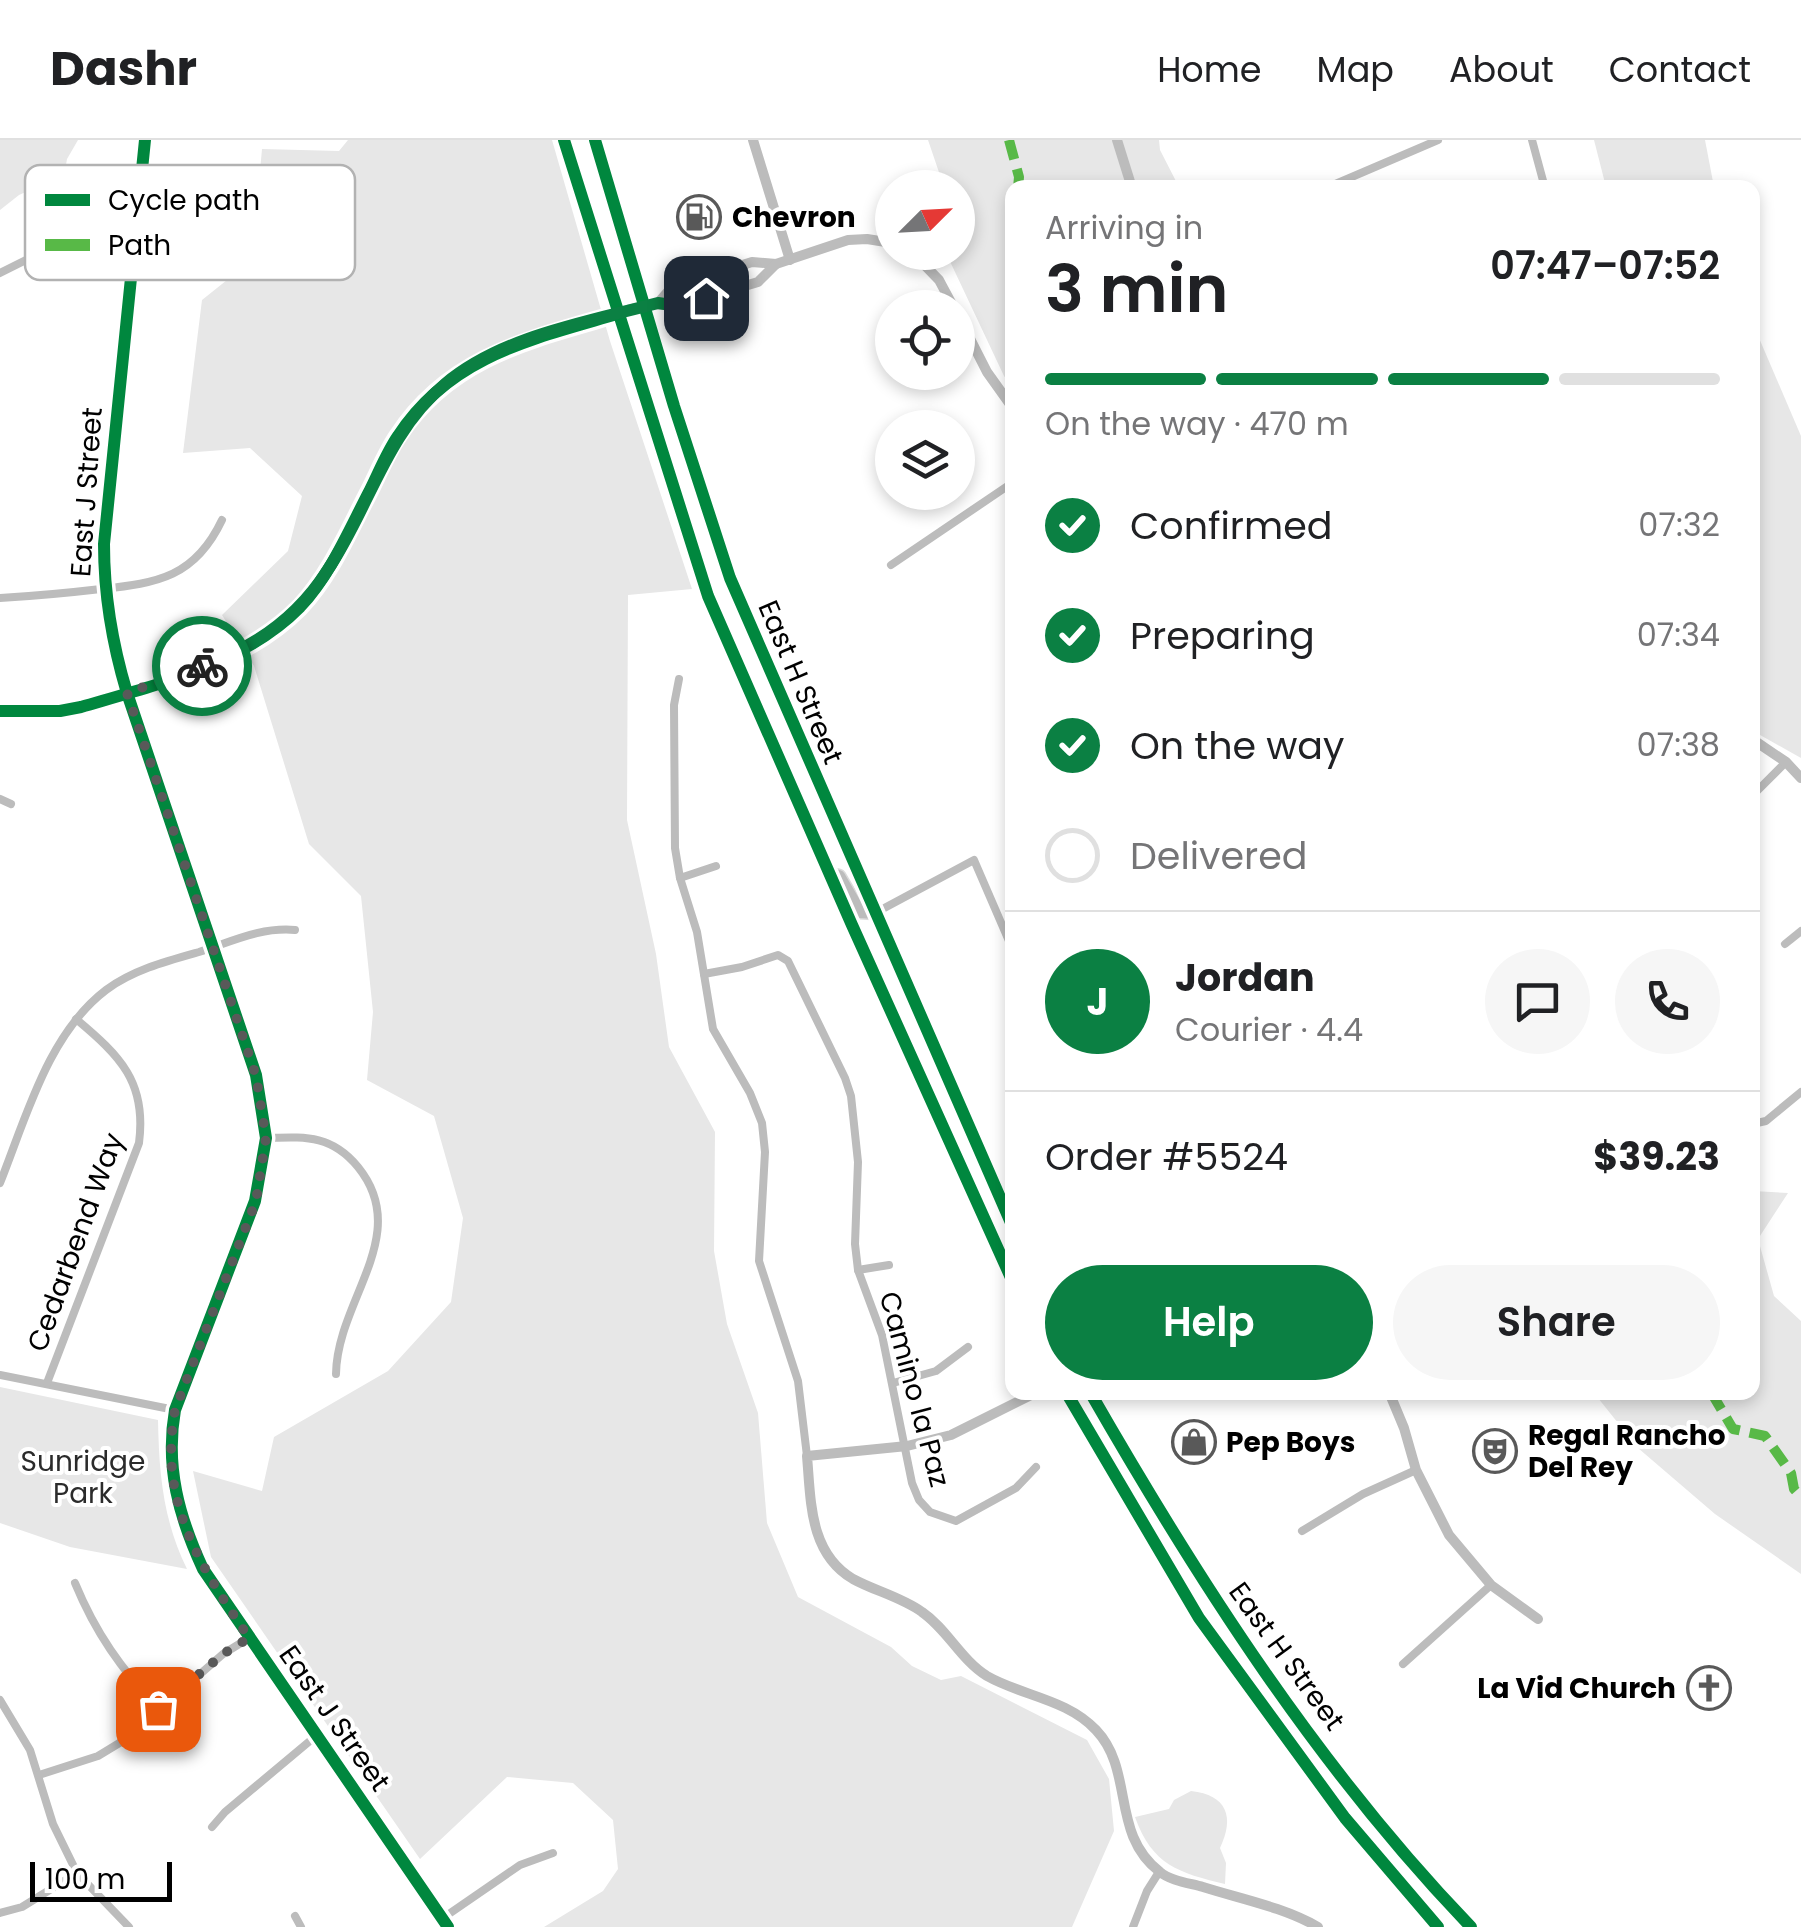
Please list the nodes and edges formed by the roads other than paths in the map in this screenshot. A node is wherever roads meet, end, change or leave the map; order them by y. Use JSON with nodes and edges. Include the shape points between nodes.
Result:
{"nodes":[{"id":1,"x":145,"y":140,"type":"edge"},
{"id":2,"x":564,"y":140,"type":"edge"},
{"id":3,"x":595,"y":140,"type":"edge"},
{"id":4,"x":752,"y":140,"type":"edge"},
{"id":5,"x":1117,"y":140,"type":"edge"},
{"id":6,"x":1438,"y":140,"type":"edge"},
{"id":7,"x":1532,"y":140,"type":"edge"},
{"id":8,"x":1411,"y":144,"type":"edge"},
{"id":9,"x":142,"y":165,"type":"edge"},
{"id":10,"x":1130,"y":180,"type":"edge"},
{"id":11,"x":1341,"y":180,"type":"edge"},
{"id":12,"x":1544,"y":180,"type":"edge"},
{"id":13,"x":875,"y":240,"type":"edge"},
{"id":14,"x":25,"y":260,"type":"edge"},
{"id":15,"x":790,"y":260,"type":"junction"},
{"id":16,"x":776,"y":264,"type":"junction"},
{"id":17,"x":930,"y":270,"type":"edge"},
{"id":18,"x":0,"y":273,"type":"edge"},
{"id":19,"x":130,"y":280,"type":"edge"},
{"id":20,"x":945,"y":290,"type":"edge"},
{"id":21,"x":652,"y":304,"type":"junction"},
{"id":22,"x":617,"y":314,"type":"junction"},
{"id":23,"x":975,"y":348,"type":"edge"},
{"id":24,"x":1005,"y":397,"type":"edge"},
{"id":25,"x":1005,"y":488,"type":"edge"},
{"id":26,"x":222,"y":520,"type":"dead end"},
{"id":27,"x":891,"y":565,"type":"dead end"},
{"id":28,"x":104,"y":589,"type":"junction"},
{"id":29,"x":0,"y":598,"type":"edge"},
{"id":30,"x":680,"y":679,"type":"dead end"},
{"id":31,"x":127,"y":693,"type":"junction"},
{"id":32,"x":0,"y":711,"type":"edge"},
{"id":33,"x":1760,"y":744,"type":"edge"},
{"id":34,"x":1786,"y":762,"type":"junction"},
{"id":35,"x":1801,"y":778,"type":"edge"},
{"id":36,"x":1760,"y":788,"type":"edge"},
{"id":37,"x":0,"y":799,"type":"edge"},
{"id":38,"x":12,"y":804,"type":"dead end"},
{"id":39,"x":716,"y":866,"type":"dead end"},
{"id":40,"x":829,"y":874,"type":"junction"},
{"id":41,"x":680,"y":878,"type":"junction"},
{"id":42,"x":875,"y":913,"type":"junction"},
{"id":43,"x":295,"y":930,"type":"dead end"},
{"id":44,"x":1801,"y":931,"type":"edge"},
{"id":45,"x":1005,"y":932,"type":"edge"},
{"id":46,"x":1785,"y":944,"type":"dead end"},
{"id":47,"x":213,"y":947,"type":"junction"},
{"id":48,"x":704,"y":974,"type":"junction"},
{"id":49,"x":76,"y":1019,"type":"junction"},
{"id":50,"x":1801,"y":1092,"type":"edge"},
{"id":51,"x":1760,"y":1122,"type":"edge"},
{"id":52,"x":266,"y":1138,"type":"junction"},
{"id":53,"x":0,"y":1184,"type":"edge"},
{"id":54,"x":1005,"y":1209,"type":"edge"},
{"id":55,"x":1005,"y":1264,"type":"edge"},
{"id":56,"x":889,"y":1266,"type":"dead end"},
{"id":57,"x":858,"y":1270,"type":"junction"},
{"id":58,"x":968,"y":1346,"type":"dead end"},
{"id":59,"x":336,"y":1374,"type":"dead end"},
{"id":60,"x":0,"y":1375,"type":"edge"},
{"id":61,"x":893,"y":1383,"type":"junction"},
{"id":62,"x":48,"y":1384,"type":"junction"},
{"id":63,"x":1021,"y":1400,"type":"edge"},
{"id":64,"x":1071,"y":1400,"type":"edge"},
{"id":65,"x":1095,"y":1400,"type":"edge"},
{"id":66,"x":1392,"y":1400,"type":"edge"},
{"id":67,"x":175,"y":1410,"type":"junction"},
{"id":68,"x":907,"y":1446,"type":"junction"},
{"id":69,"x":807,"y":1456,"type":"junction"},
{"id":70,"x":1036,"y":1467,"type":"dead end"},
{"id":71,"x":1416,"y":1470,"type":"junction"},
{"id":72,"x":1302,"y":1531,"type":"dead end"},
{"id":73,"x":75,"y":1584,"type":"dead end"},
{"id":74,"x":1491,"y":1586,"type":"junction"},
{"id":75,"x":1538,"y":1619,"type":"dead end"},
{"id":76,"x":249,"y":1638,"type":"junction"},
{"id":77,"x":1404,"y":1664,"type":"dead end"},
{"id":78,"x":0,"y":1700,"type":"edge"},
{"id":79,"x":158,"y":1709,"type":"junction"},
{"id":80,"x":317,"y":1735,"type":"junction"},
{"id":81,"x":38,"y":1776,"type":"junction"},
{"id":82,"x":212,"y":1828,"type":"dead end"},
{"id":83,"x":554,"y":1853,"type":"dead end"},
{"id":84,"x":77,"y":1872,"type":"junction"},
{"id":85,"x":1159,"y":1872,"type":"junction"},
{"id":86,"x":0,"y":1913,"type":"edge"},
{"id":87,"x":294,"y":1916,"type":"dead end"},
{"id":88,"x":445,"y":1922,"type":"edge"},
{"id":89,"x":128,"y":1927,"type":"edge"},
{"id":90,"x":301,"y":1927,"type":"edge"},
{"id":91,"x":1132,"y":1927,"type":"edge"},
{"id":92,"x":1318,"y":1927,"type":"edge"},
{"id":93,"x":1438,"y":1927,"type":"edge"},
{"id":94,"x":1471,"y":1927,"type":"edge"}],
"edges":[{"from":1,"to":9,"type":"street","name":"East J Street"},
{"from":2,"to":22,"type":"main road","name":"East H Street"},
{"from":3,"to":21,"type":"main road","name":"East H Street"},
{"from":4,"to":15,"type":"street"},
{"from":5,"to":10,"type":"street"},
{"from":6,"to":8,"type":"street"},
{"from":7,"to":12,"type":"street"},
{"from":8,"to":11,"type":"street"},
{"from":13,"to":15,"type":"street","via":[[848,240]]},
{"from":14,"to":18,"type":"street"},
{"from":15,"to":16,"type":"street"},
{"from":16,"to":21,"type":"street","via":[[752,262],[672,287]]},
{"from":16,"to":21,"type":"street","via":[[758,282],[678,306]]},
{"from":17,"to":20,"type":"street"},
{"from":19,"to":28,"type":"street","name":"East J Street"},
{"from":21,"to":22,"type":"main road"},
{"from":21,"to":42,"type":"main road","name":"East H Street","via":[[730,578]]},
{"from":22,"to":31,"type":"main road","via":[[507,347],[447,382],[397,436],[328,570],[301,606],[234,654]]},
{"from":22,"to":40,"type":"main road","name":"East H Street","via":[[708,596]]},
{"from":23,"to":24,"type":"street"},
{"from":25,"to":27,"type":"street"},
{"from":26,"to":28,"type":"street","via":[[202,552],[169,577]]},
{"from":28,"to":29,"type":"street"},
{"from":28,"to":31,"type":"street","name":"East J Street"},
{"from":30,"to":41,"type":"street","via":[[673,839]]},
{"from":31,"to":32,"type":"main road","via":[[60,711]]},
{"from":31,"to":47,"type":"street","name":"East J Street"},
{"from":33,"to":34,"type":"street"},
{"from":34,"to":35,"type":"street"},
{"from":34,"to":36,"type":"street"},
{"from":37,"to":38,"type":"street"},
{"from":39,"to":41,"type":"street"},
{"from":40,"to":42,"type":"main road","via":[[838,876],[860,912]]},
{"from":40,"to":55,"type":"main road","name":"East H Street"},
{"from":41,"to":48,"type":"street"},
{"from":42,"to":45,"type":"street","via":[[974,860]]},
{"from":42,"to":54,"type":"main road","name":"East H Street"},
{"from":43,"to":47,"type":"street","via":[[274,928]]},
{"from":44,"to":46,"type":"street"},
{"from":47,"to":49,"type":"street","via":[[127,978]]},
{"from":47,"to":52,"type":"street","name":"East J Street","via":[[256,1076]]},
{"from":48,"to":57,"type":"street","name":"Camino la Paz","via":[[778,956],[788,961],[851,1096]]},
{"from":48,"to":69,"type":"street","via":[[716,1036],[762,1123],[759,1261],[798,1381]]},
{"from":49,"to":53,"type":"street","via":[[54,1052]]},
{"from":49,"to":62,"type":"street","name":"Cedarbend Way","via":[[125,1066],[138,1096],[140,1131]]},
{"from":50,"to":51,"type":"street"},
{"from":52,"to":59,"type":"street","via":[[304,1136],[335,1147],[360,1169],[375,1197],[378,1240],[341,1332]]},
{"from":52,"to":67,"type":"street","name":"East J Street","via":[[256,1201]]},
{"from":56,"to":57,"type":"street","name":"Camino la Paz"},
{"from":57,"to":61,"type":"street","name":"Camino la Paz"},
{"from":58,"to":61,"type":"street","via":[[936,1371]]},
{"from":60,"to":62,"type":"street"},
{"from":61,"to":68,"type":"street","name":"Camino la Paz"},
{"from":62,"to":67,"type":"street"},
{"from":63,"to":68,"type":"street","via":[[951,1434]]},
{"from":64,"to":93,"type":"main road","name":"East H Street","via":[[1199,1618],[1345,1818]]},
{"from":65,"to":94,"type":"main road","name":"East H Street","via":[[1177,1540],[1286,1701]]},
{"from":66,"to":71,"type":"street"},
{"from":67,"to":76,"type":"street","name":"East J Street","via":[[172,1459],[181,1517],[202,1569]]},
{"from":68,"to":69,"type":"street"},
{"from":68,"to":70,"type":"street","name":"Camino la Paz","via":[[920,1500],[950,1521],[1016,1488]]},
{"from":69,"to":85,"type":"street","via":[[813,1522],[830,1559],[852,1578],[921,1611],[987,1675],[1074,1711],[1095,1729],[1118,1772],[1132,1836]]},
{"from":71,"to":72,"type":"street"},
{"from":71,"to":74,"type":"street","via":[[1449,1535]]},
{"from":73,"to":79,"type":"street","via":[[102,1640]]},
{"from":74,"to":75,"type":"street"},
{"from":74,"to":77,"type":"street"},
{"from":76,"to":79,"type":"street"},
{"from":76,"to":80,"type":"street","name":"East J Street"},
{"from":78,"to":81,"type":"street"},
{"from":79,"to":81,"type":"street","via":[[102,1754]]},
{"from":80,"to":82,"type":"street"},
{"from":80,"to":88,"type":"street","name":"East J Street"},
{"from":81,"to":84,"type":"street"},
{"from":83,"to":88,"type":"street","via":[[520,1865]]},
{"from":84,"to":86,"type":"street","via":[[22,1907]]},
{"from":84,"to":89,"type":"street"},
{"from":85,"to":91,"type":"street"},
{"from":85,"to":92,"type":"street"},
{"from":87,"to":90,"type":"street"}]}
